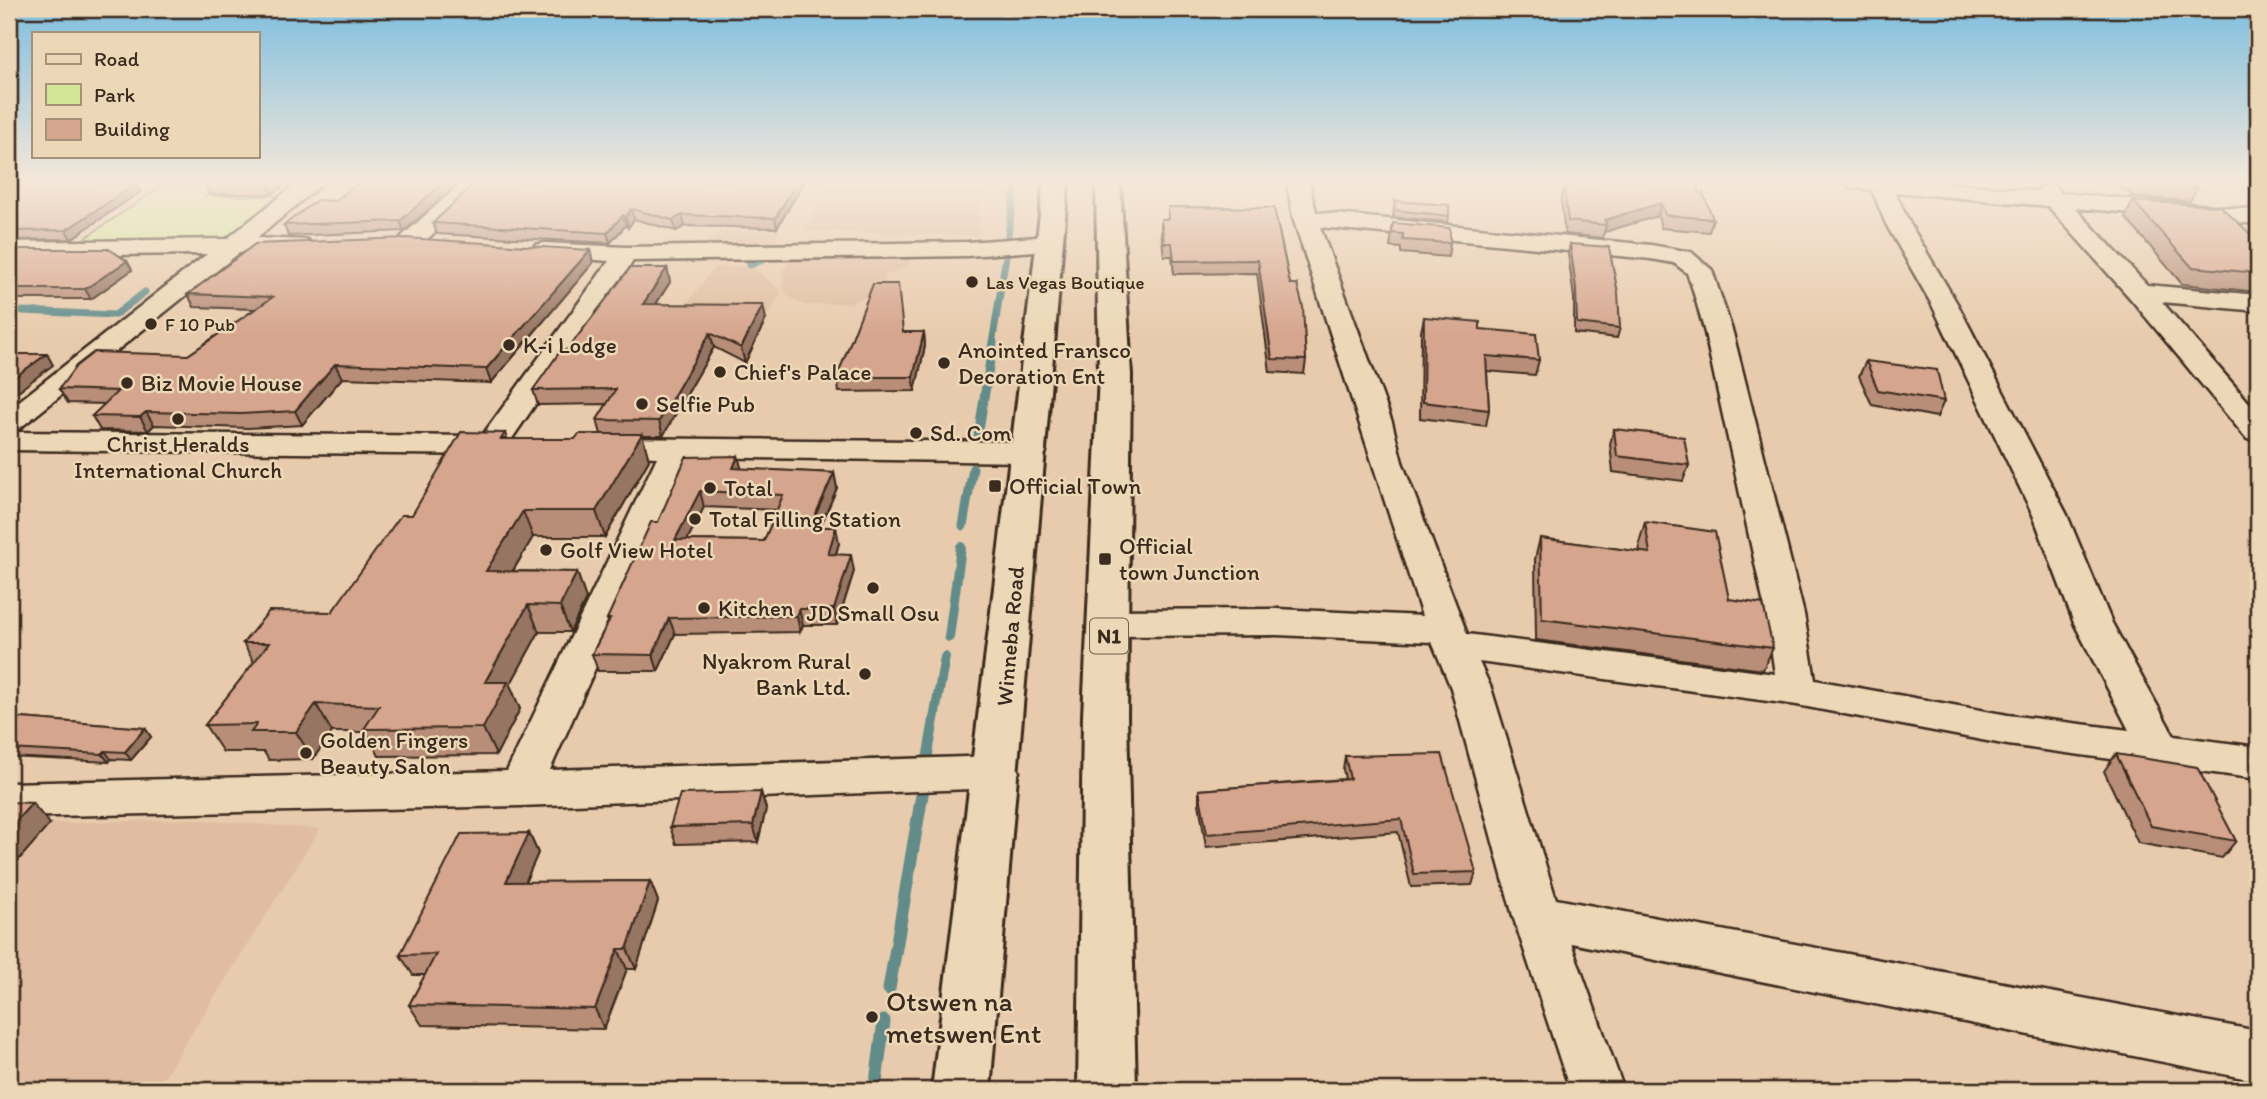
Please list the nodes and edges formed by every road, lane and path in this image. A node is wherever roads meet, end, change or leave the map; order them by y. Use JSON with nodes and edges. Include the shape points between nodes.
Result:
{"nodes":[{"id":1,"x":252,"y":233,"type":"edge"},
{"id":2,"x":420,"y":233,"type":"edge"},
{"id":3,"x":1050,"y":233,"type":"edge"},
{"id":4,"x":1110,"y":233,"type":"edge"},
{"id":5,"x":1312,"y":233,"type":"edge"},
{"id":6,"x":1525,"y":233,"type":"edge"},
{"id":7,"x":1903,"y":233,"type":"edge"},
{"id":8,"x":2085,"y":233,"type":"edge"},
{"id":9,"x":411,"y":241,"type":"junction"},
{"id":10,"x":384,"y":242,"type":"edge"},
{"id":11,"x":1049,"y":243,"type":"junction"},
{"id":12,"x":330,"y":244,"type":"edge"},
{"id":13,"x":438,"y":244,"type":"edge"},
{"id":14,"x":234,"y":248,"type":"junction"},
{"id":15,"x":9,"y":249,"type":"edge"},
{"id":16,"x":519,"y":249,"type":"edge"},
{"id":17,"x":626,"y":254,"type":"junction"},
{"id":18,"x":2139,"y":292,"type":"junction"},
{"id":19,"x":2258,"y":303,"type":"edge"},
{"id":20,"x":2247,"y":406,"type":"edge"},
{"id":21,"x":9,"y":424,"type":"edge"},
{"id":22,"x":2258,"y":432,"type":"edge"},
{"id":23,"x":9,"y":441,"type":"edge"},
{"id":24,"x":491,"y":446,"type":"junction"},
{"id":25,"x":529,"y":446,"type":"edge"},
{"id":26,"x":566,"y":447,"type":"edge"},
{"id":27,"x":677,"y":448,"type":"junction"},
{"id":28,"x":1030,"y":452,"type":"junction"},
{"id":29,"x":1110,"y":623,"type":"junction"},
{"id":30,"x":1449,"y":638,"type":"junction"},
{"id":31,"x":1797,"y":691,"type":"junction"},
{"id":32,"x":2161,"y":751,"type":"junction"},
{"id":33,"x":2258,"y":763,"type":"edge"},
{"id":34,"x":998,"y":772,"type":"junction"},
{"id":35,"x":520,"y":789,"type":"junction"},
{"id":36,"x":9,"y":800,"type":"edge"},
{"id":37,"x":1537,"y":916,"type":"junction"},
{"id":38,"x":2258,"y":1056,"type":"edge"},
{"id":39,"x":961,"y":1090,"type":"edge"},
{"id":40,"x":1107,"y":1090,"type":"edge"},
{"id":41,"x":1597,"y":1090,"type":"edge"}],
"edges":[{"from":1,"to":14,"type":"street"},
{"from":2,"to":9,"type":"street"},
{"from":3,"to":11,"type":"highway","name":"Winneba Road"},
{"from":4,"to":29,"type":"highway","number":"N1","via":[[1115,375]]},
{"from":5,"to":30,"type":"street"},
{"from":6,"to":31,"type":"street","via":[[1682,257],[1699,271],[1719,333],[1785,614]]},
{"from":7,"to":32,"type":"street","via":[[1945,305],[2050,515],[2093,623]]},
{"from":8,"to":18,"type":"street"},
{"from":9,"to":10,"type":"street"},
{"from":9,"to":13,"type":"street"},
{"from":11,"to":17,"type":"street"},
{"from":11,"to":28,"type":"highway","name":"Winneba Road"},
{"from":12,"to":14,"type":"street"},
{"from":14,"to":15,"type":"street"},
{"from":14,"to":21,"type":"street"},
{"from":16,"to":17,"type":"street"},
{"from":17,"to":24,"type":"street"},
{"from":18,"to":19,"type":"street"},
{"from":18,"to":20,"type":"street"},
{"from":20,"to":22,"type":"street"},
{"from":23,"to":24,"type":"street"},
{"from":24,"to":25,"type":"street"},
{"from":26,"to":27,"type":"street"},
{"from":27,"to":28,"type":"street"},
{"from":27,"to":35,"type":"street"},
{"from":28,"to":34,"type":"highway","name":"Winneba Road"},
{"from":29,"to":30,"type":"street","via":[[1304,622]]},
{"from":29,"to":40,"type":"highway","number":"N1","via":[[1105,716]]},
{"from":30,"to":31,"type":"street"},
{"from":30,"to":37,"type":"street","via":[[1471,688]]},
{"from":31,"to":32,"type":"street","via":[[2008,730]]},
{"from":32,"to":33,"type":"street"},
{"from":34,"to":35,"type":"street"},
{"from":34,"to":39,"type":"highway","name":"Winneba Road"},
{"from":35,"to":36,"type":"street"},
{"from":37,"to":38,"type":"street"},
{"from":37,"to":41,"type":"street"}]}
